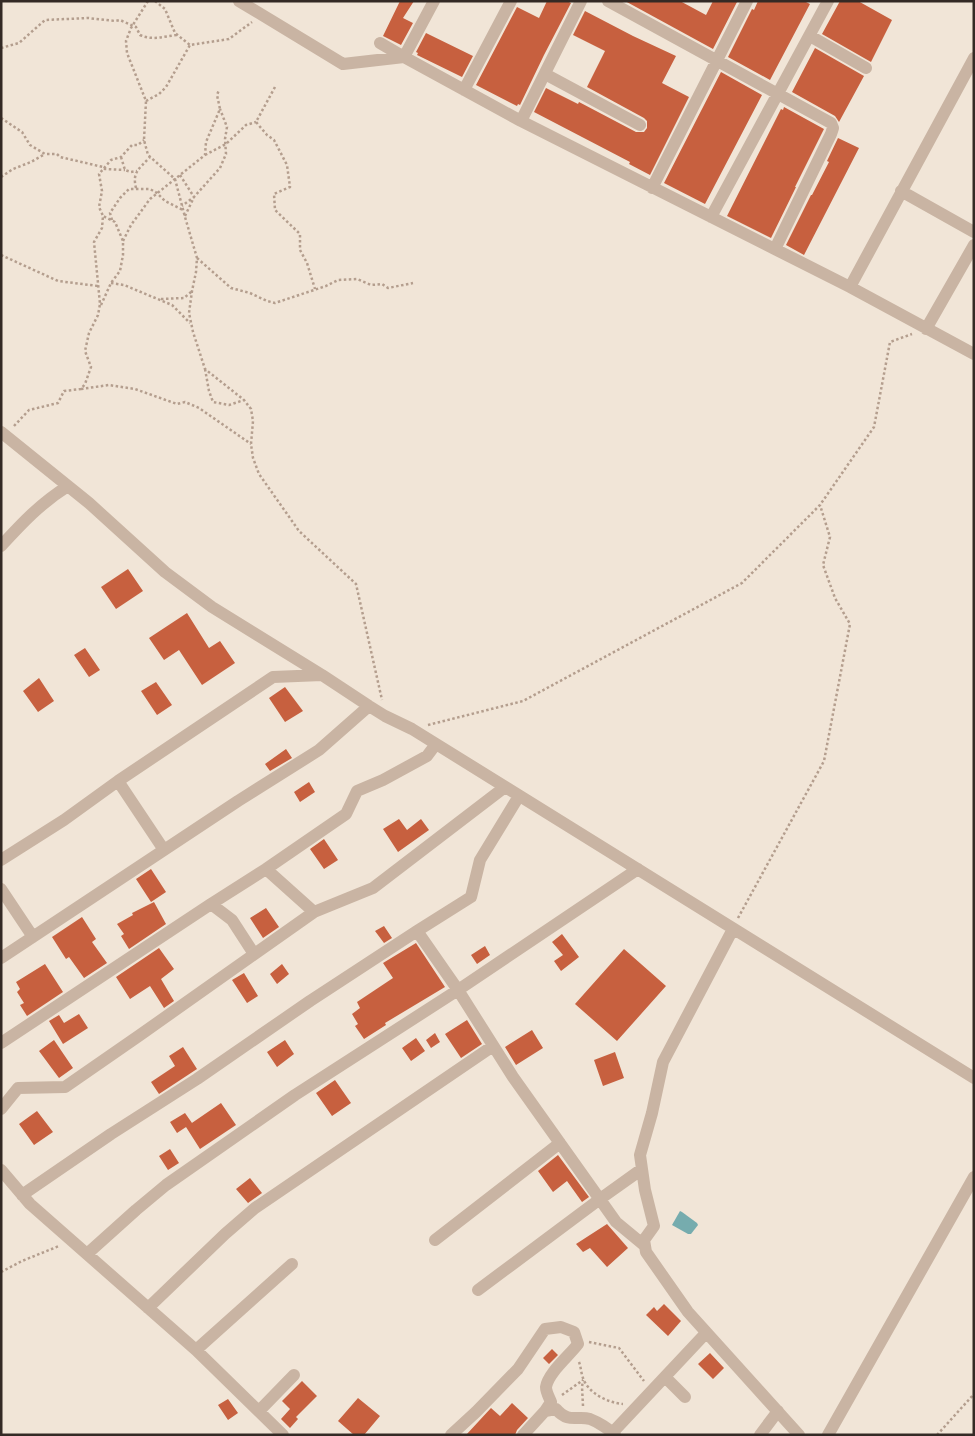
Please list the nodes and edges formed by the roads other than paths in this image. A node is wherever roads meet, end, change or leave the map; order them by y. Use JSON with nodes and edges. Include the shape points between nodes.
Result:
{"nodes":[{"id":1,"x":239,"y":1,"type":"edge"},
{"id":2,"x":434,"y":1,"type":"edge"},
{"id":3,"x":510,"y":1,"type":"edge"},
{"id":4,"x":581,"y":1,"type":"edge"},
{"id":5,"x":608,"y":1,"type":"edge"},
{"id":6,"x":747,"y":1,"type":"edge"},
{"id":7,"x":828,"y":1,"type":"edge"},
{"id":8,"x":810,"y":36,"type":"junction"},
{"id":9,"x":380,"y":43,"type":"dead end"},
{"id":10,"x":404,"y":57,"type":"junction"},
{"id":11,"x":974,"y":58,"type":"edge"},
{"id":12,"x":717,"y":60,"type":"junction"},
{"id":13,"x":866,"y":68,"type":"dead end"},
{"id":14,"x":545,"y":74,"type":"junction"},
{"id":15,"x":464,"y":90,"type":"junction"},
{"id":16,"x":777,"y":94,"type":"junction"},
{"id":17,"x":521,"y":121,"type":"junction"},
{"id":18,"x":640,"y":125,"type":"dead end"},
{"id":19,"x":652,"y":188,"type":"junction"},
{"id":20,"x":901,"y":191,"type":"junction"},
{"id":21,"x":711,"y":217,"type":"junction"},
{"id":22,"x":974,"y":232,"type":"edge"},
{"id":23,"x":974,"y":245,"type":"edge"},
{"id":24,"x":775,"y":249,"type":"junction"},
{"id":25,"x":850,"y":287,"type":"junction"},
{"id":26,"x":926,"y":329,"type":"junction"},
{"id":27,"x":974,"y":354,"type":"edge"},
{"id":28,"x":3,"y":433,"type":"edge"},
{"id":29,"x":68,"y":486,"type":"junction"},
{"id":30,"x":1,"y":546,"type":"edge"},
{"id":31,"x":322,"y":675,"type":"junction"},
{"id":32,"x":369,"y":706,"type":"junction"},
{"id":33,"x":436,"y":744,"type":"junction"},
{"id":34,"x":118,"y":782,"type":"junction"},
{"id":35,"x":505,"y":787,"type":"junction"},
{"id":36,"x":519,"y":796,"type":"junction"},
{"id":37,"x":164,"y":850,"type":"junction"},
{"id":38,"x":1,"y":860,"type":"edge"},
{"id":39,"x":638,"y":869,"type":"junction"},
{"id":40,"x":266,"y":870,"type":"junction"},
{"id":41,"x":1,"y":890,"type":"edge"},
{"id":42,"x":211,"y":904,"type":"junction"},
{"id":43,"x":314,"y":912,"type":"junction"},
{"id":44,"x":733,"y":928,"type":"junction"},
{"id":45,"x":417,"y":931,"type":"junction"},
{"id":46,"x":34,"y":937,"type":"junction"},
{"id":47,"x":254,"y":954,"type":"junction"},
{"id":48,"x":1,"y":958,"type":"edge"},
{"id":49,"x":458,"y":990,"type":"junction"},
{"id":50,"x":1,"y":1043,"type":"edge"},
{"id":51,"x":494,"y":1046,"type":"junction"},
{"id":52,"x":974,"y":1078,"type":"edge"},
{"id":53,"x":1,"y":1109,"type":"edge"},
{"id":54,"x":560,"y":1143,"type":"junction"},
{"id":55,"x":642,"y":1169,"type":"junction"},
{"id":56,"x":1,"y":1170,"type":"edge"},
{"id":57,"x":974,"y":1177,"type":"edge"},
{"id":58,"x":22,"y":1195,"type":"junction"},
{"id":59,"x":600,"y":1199,"type":"junction"},
{"id":60,"x":435,"y":1240,"type":"dead end"},
{"id":61,"x":645,"y":1246,"type":"junction"},
{"id":62,"x":87,"y":1254,"type":"junction"},
{"id":63,"x":292,"y":1264,"type":"dead end"},
{"id":64,"x":478,"y":1290,"type":"dead end"},
{"id":65,"x":148,"y":1308,"type":"junction"},
{"id":66,"x":706,"y":1333,"type":"junction"},
{"id":67,"x":196,"y":1350,"type":"junction"},
{"id":68,"x":294,"y":1375,"type":"dead end"},
{"id":69,"x":662,"y":1380,"type":"junction"},
{"id":70,"x":685,"y":1397,"type":"dead end"},
{"id":71,"x":548,"y":1406,"type":"junction"},
{"id":72,"x":259,"y":1411,"type":"junction"},
{"id":73,"x":778,"y":1411,"type":"junction"},
{"id":74,"x":614,"y":1433,"type":"edge"},
{"id":75,"x":283,"y":1435,"type":"edge"},
{"id":76,"x":451,"y":1435,"type":"edge"},
{"id":77,"x":523,"y":1435,"type":"edge"},
{"id":78,"x":760,"y":1435,"type":"edge"},
{"id":79,"x":799,"y":1435,"type":"edge"},
{"id":80,"x":828,"y":1435,"type":"edge"}],
"edges":[{"from":1,"to":10,"type":"street","via":[[343,64]]},
{"from":2,"to":10,"type":"street"},
{"from":3,"to":15,"type":"street"},
{"from":4,"to":14,"type":"street"},
{"from":5,"to":12,"type":"street"},
{"from":6,"to":12,"type":"street"},
{"from":7,"to":8,"type":"street"},
{"from":8,"to":13,"type":"street"},
{"from":8,"to":16,"type":"street"},
{"from":9,"to":10,"type":"street"},
{"from":10,"to":15,"type":"street"},
{"from":11,"to":20,"type":"street"},
{"from":12,"to":16,"type":"street"},
{"from":12,"to":19,"type":"street"},
{"from":14,"to":17,"type":"street"},
{"from":14,"to":18,"type":"street"},
{"from":15,"to":17,"type":"street"},
{"from":16,"to":21,"type":"street"},
{"from":16,"to":24,"type":"street","via":[[831,123],[833,128]]},
{"from":17,"to":19,"type":"street"},
{"from":19,"to":21,"type":"street"},
{"from":20,"to":22,"type":"street"},
{"from":20,"to":25,"type":"street"},
{"from":21,"to":24,"type":"street"},
{"from":23,"to":26,"type":"street"},
{"from":24,"to":25,"type":"street"},
{"from":25,"to":26,"type":"street"},
{"from":26,"to":27,"type":"street"},
{"from":28,"to":29,"type":"street"},
{"from":29,"to":30,"type":"street","via":[[29,515]]},
{"from":29,"to":31,"type":"street","via":[[165,572],[212,607]]},
{"from":31,"to":32,"type":"street"},
{"from":31,"to":34,"type":"street","via":[[272,677]]},
{"from":32,"to":33,"type":"street"},
{"from":32,"to":37,"type":"street","via":[[319,750]]},
{"from":33,"to":35,"type":"street"},
{"from":33,"to":40,"type":"street","via":[[427,756],[357,791],[346,814]]},
{"from":34,"to":37,"type":"street"},
{"from":34,"to":38,"type":"street"},
{"from":35,"to":36,"type":"street"},
{"from":35,"to":43,"type":"street","via":[[373,888]]},
{"from":36,"to":39,"type":"street"},
{"from":36,"to":45,"type":"street","via":[[480,860],[471,897]]},
{"from":37,"to":46,"type":"street"},
{"from":39,"to":44,"type":"street"},
{"from":39,"to":49,"type":"street"},
{"from":40,"to":42,"type":"street"},
{"from":40,"to":43,"type":"street"},
{"from":41,"to":46,"type":"street"},
{"from":42,"to":47,"type":"street","via":[[232,920]]},
{"from":42,"to":50,"type":"street"},
{"from":43,"to":47,"type":"street"},
{"from":44,"to":52,"type":"street"},
{"from":44,"to":55,"type":"street","via":[[663,1062],[640,1154]]},
{"from":45,"to":49,"type":"street"},
{"from":45,"to":58,"type":"street"},
{"from":46,"to":48,"type":"street"},
{"from":47,"to":53,"type":"street","via":[[65,1087],[18,1088]]},
{"from":49,"to":51,"type":"street"},
{"from":49,"to":62,"type":"street","via":[[295,1095],[166,1185]]},
{"from":51,"to":54,"type":"street"},
{"from":51,"to":65,"type":"street","via":[[255,1208]]},
{"from":54,"to":59,"type":"street"},
{"from":54,"to":60,"type":"street"},
{"from":55,"to":59,"type":"street"},
{"from":55,"to":61,"type":"street","via":[[654,1226],[644,1240]]},
{"from":56,"to":58,"type":"street"},
{"from":57,"to":80,"type":"street"},
{"from":58,"to":62,"type":"street"},
{"from":59,"to":61,"type":"street","via":[[616,1222]]},
{"from":59,"to":64,"type":"street"},
{"from":61,"to":66,"type":"street","via":[[688,1312]]},
{"from":62,"to":65,"type":"street"},
{"from":63,"to":67,"type":"street"},
{"from":65,"to":67,"type":"street"},
{"from":66,"to":69,"type":"street"},
{"from":66,"to":73,"type":"street"},
{"from":67,"to":72,"type":"street"},
{"from":68,"to":72,"type":"street"},
{"from":69,"to":70,"type":"street"},
{"from":69,"to":74,"type":"street"},
{"from":71,"to":74,"type":"street","via":[[572,1419],[590,1419]]},
{"from":71,"to":76,"type":"street","via":[[546,1385],[550,1375],[576,1344],[574,1332],[561,1327],[545,1329],[518,1369]]},
{"from":71,"to":77,"type":"street"},
{"from":72,"to":75,"type":"street"},
{"from":73,"to":78,"type":"street"},
{"from":73,"to":79,"type":"street"}]}
